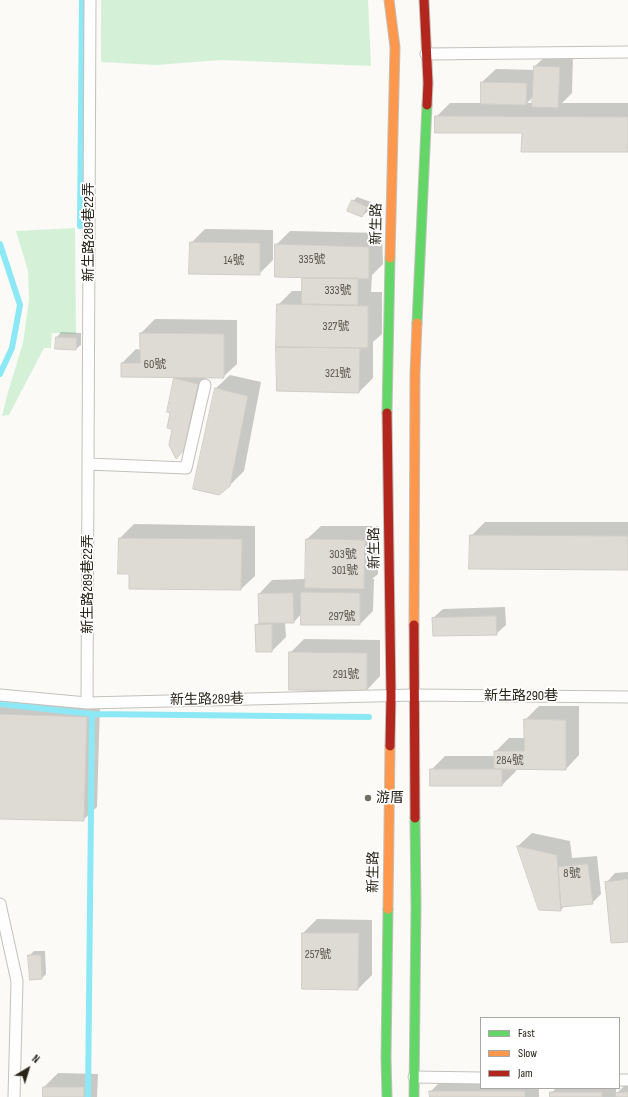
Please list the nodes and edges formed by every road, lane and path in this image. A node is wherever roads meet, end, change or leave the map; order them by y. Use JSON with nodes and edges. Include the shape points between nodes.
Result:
{"nodes":[{"id":1,"x":90,"y":0,"type":"edge"},
{"id":2,"x":388,"y":0,"type":"edge"},
{"id":3,"x":424,"y":0,"type":"edge"},
{"id":4,"x":628,"y":52,"type":"edge"},
{"id":5,"x":426,"y":54,"type":"junction"},
{"id":6,"x":205,"y":385,"type":"dead end"},
{"id":7,"x":88,"y":464,"type":"junction"},
{"id":8,"x":0,"y":695,"type":"edge"},
{"id":9,"x":414,"y":695,"type":"junction"},
{"id":10,"x":391,"y":696,"type":"junction"},
{"id":11,"x":628,"y":697,"type":"edge"},
{"id":12,"x":87,"y":703,"type":"junction"},
{"id":13,"x":0,"y":904,"type":"edge"},
{"id":14,"x":414,"y":1078,"type":"junction"},
{"id":15,"x":480,"y":1078,"type":"edge"},
{"id":16,"x":14,"y":1097,"type":"edge"},
{"id":17,"x":387,"y":1097,"type":"edge"},
{"id":18,"x":414,"y":1097,"type":"edge"}],
"edges":[{"from":1,"to":7,"type":"lane","name":"新生路289巷22弄"},
{"from":2,"to":10,"type":"main road","name":"新生路","via":[[395,47],[387,397]]},
{"from":3,"to":5,"type":"main road"},
{"from":4,"to":5,"type":"lane"},
{"from":5,"to":9,"type":"main road","via":[[428,82],[415,374]]},
{"from":6,"to":7,"type":"lane","via":[[186,468]]},
{"from":7,"to":12,"type":"lane","name":"新生路289巷22弄"},
{"from":8,"to":12,"type":"lane","name":"新生路289巷"},
{"from":9,"to":10,"type":"lane","name":"新生路289巷"},
{"from":9,"to":11,"type":"lane","name":"新生路290巷"},
{"from":9,"to":14,"type":"main road"},
{"from":10,"to":12,"type":"lane","name":"新生路289巷"},
{"from":10,"to":17,"type":"main road","name":"新生路"},
{"from":13,"to":16,"type":"lane","via":[[17,981]]},
{"from":14,"to":15,"type":"lane"},
{"from":14,"to":18,"type":"main road"}]}
